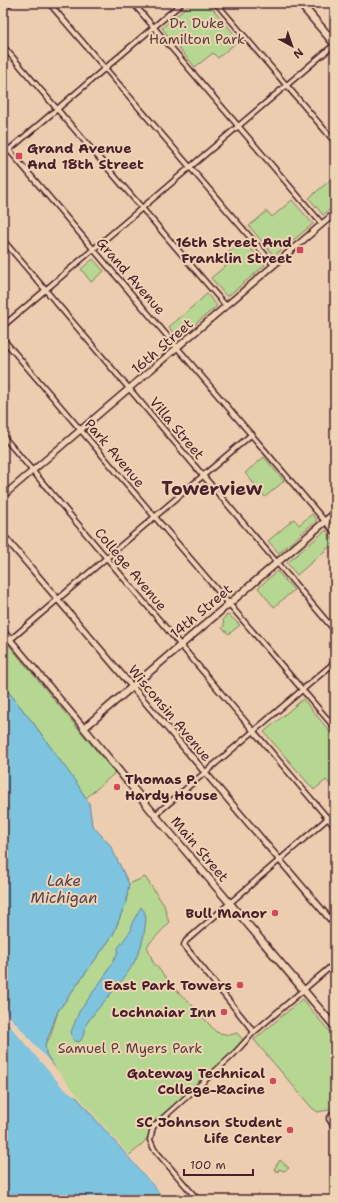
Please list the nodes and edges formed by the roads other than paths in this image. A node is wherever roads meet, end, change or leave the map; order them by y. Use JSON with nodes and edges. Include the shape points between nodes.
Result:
{"nodes":[{"id":1,"x":10,"y":3,"type":"edge"},
{"id":2,"x":49,"y":3,"type":"edge"},
{"id":3,"x":133,"y":3,"type":"edge"},
{"id":4,"x":182,"y":3,"type":"edge"},
{"id":5,"x":216,"y":3,"type":"edge"},
{"id":6,"x":300,"y":3,"type":"edge"},
{"id":7,"x":3,"y":9,"type":"edge"},
{"id":8,"x":153,"y":27,"type":"junction"},
{"id":9,"x":335,"y":44,"type":"edge"},
{"id":10,"x":3,"y":46,"type":"edge"},
{"id":11,"x":105,"y":68,"type":"junction"},
{"id":12,"x":286,"y":85,"type":"junction"},
{"id":13,"x":58,"y":109,"type":"junction"},
{"id":14,"x":238,"y":126,"type":"junction"},
{"id":15,"x":335,"y":142,"type":"edge"},
{"id":16,"x":3,"y":144,"type":"edge"},
{"id":17,"x":9,"y":150,"type":"junction"},
{"id":18,"x":3,"y":155,"type":"edge"},
{"id":19,"x":190,"y":167,"type":"junction"},
{"id":20,"x":143,"y":208,"type":"junction"},
{"id":21,"x":335,"y":213,"type":"edge"},
{"id":22,"x":322,"y":224,"type":"junction"},
{"id":23,"x":3,"y":240,"type":"edge"},
{"id":24,"x":93,"y":249,"type":"junction"},
{"id":25,"x":274,"y":265,"type":"junction"},
{"id":26,"x":46,"y":290,"type":"junction"},
{"id":27,"x":226,"y":306,"type":"junction"},
{"id":28,"x":3,"y":326,"type":"edge"},
{"id":29,"x":3,"y":339,"type":"edge"},
{"id":30,"x":178,"y":347,"type":"junction"},
{"id":31,"x":130,"y":389,"type":"junction"},
{"id":32,"x":80,"y":430,"type":"junction"},
{"id":33,"x":252,"y":434,"type":"junction"},
{"id":34,"x":3,"y":436,"type":"edge"},
{"id":35,"x":33,"y":470,"type":"junction"},
{"id":36,"x":203,"y":475,"type":"junction"},
{"id":37,"x":3,"y":496,"type":"edge"},
{"id":38,"x":335,"y":513,"type":"edge"},
{"id":39,"x":154,"y":517,"type":"junction"},
{"id":40,"x":325,"y":521,"type":"junction"},
{"id":41,"x":335,"y":532,"type":"edge"},
{"id":42,"x":3,"y":535,"type":"edge"},
{"id":43,"x":106,"y":558,"type":"junction"},
{"id":44,"x":277,"y":562,"type":"junction"},
{"id":45,"x":58,"y":599,"type":"junction"},
{"id":46,"x":228,"y":603,"type":"junction"},
{"id":47,"x":3,"y":631,"type":"edge"},
{"id":48,"x":335,"y":631,"type":"edge"},
{"id":49,"x":10,"y":640,"type":"junction"},
{"id":50,"x":180,"y":645,"type":"junction"},
{"id":51,"x":335,"y":662,"type":"edge"},
{"id":52,"x":132,"y":686,"type":"junction"},
{"id":53,"x":302,"y":690,"type":"junction"},
{"id":54,"x":84,"y":728,"type":"junction"},
{"id":55,"x":335,"y":728,"type":"edge"},
{"id":56,"x":255,"y":732,"type":"junction"},
{"id":57,"x":206,"y":773,"type":"junction"},
{"id":58,"x":335,"y":812,"type":"edge"},
{"id":59,"x":156,"y":815,"type":"junction"},
{"id":60,"x":328,"y":818,"type":"junction"},
{"id":61,"x":335,"y":827,"type":"edge"},
{"id":62,"x":279,"y":860,"type":"junction"},
{"id":63,"x":230,"y":903,"type":"junction"},
{"id":64,"x":335,"y":925,"type":"edge"},
{"id":65,"x":335,"y":963,"type":"edge"},
{"id":66,"x":304,"y":990,"type":"junction"},
{"id":67,"x":335,"y":1026,"type":"edge"},
{"id":68,"x":254,"y":1032,"type":"junction"},
{"id":69,"x":335,"y":1111,"type":"edge"},
{"id":70,"x":335,"y":1128,"type":"edge"},
{"id":71,"x":198,"y":1200,"type":"edge"}],
"edges":[{"from":1,"to":7,"type":"street"},
{"from":2,"to":11,"type":"street"},
{"from":3,"to":8,"type":"street"},
{"from":4,"to":8,"type":"street"},
{"from":5,"to":12,"type":"street"},
{"from":6,"to":9,"type":"main road"},
{"from":8,"to":11,"type":"street"},
{"from":8,"to":14,"type":"street"},
{"from":9,"to":12,"type":"street"},
{"from":10,"to":13,"type":"street"},
{"from":11,"to":13,"type":"street"},
{"from":11,"to":19,"type":"street"},
{"from":12,"to":14,"type":"street"},
{"from":12,"to":15,"type":"street"},
{"from":13,"to":17,"type":"street"},
{"from":13,"to":20,"type":"street"},
{"from":14,"to":19,"type":"street"},
{"from":14,"to":22,"type":"street"},
{"from":16,"to":17,"type":"street","name":"Grand Avenue"},
{"from":17,"to":18,"type":"street"},
{"from":17,"to":24,"type":"street","name":"Grand Avenue"},
{"from":19,"to":20,"type":"street"},
{"from":19,"to":25,"type":"street"},
{"from":20,"to":24,"type":"street"},
{"from":20,"to":27,"type":"street"},
{"from":21,"to":22,"type":"street","name":"16th Street"},
{"from":22,"to":25,"type":"street","name":"16th Street"},
{"from":23,"to":26,"type":"street","name":"Villa Street"},
{"from":24,"to":26,"type":"street"},
{"from":24,"to":30,"type":"street","name":"Grand Avenue"},
{"from":25,"to":27,"type":"street","name":"16th Street"},
{"from":26,"to":28,"type":"street"},
{"from":26,"to":31,"type":"street","name":"Villa Street"},
{"from":27,"to":30,"type":"street","name":"16th Street"},
{"from":29,"to":32,"type":"street","name":"Park Avenue"},
{"from":30,"to":31,"type":"street","name":"16th Street"},
{"from":30,"to":33,"type":"street","name":"Grand Avenue"},
{"from":31,"to":32,"type":"street","name":"16th Street"},
{"from":31,"to":36,"type":"street","name":"Villa Street"},
{"from":32,"to":35,"type":"street","name":"16th Street"},
{"from":32,"to":39,"type":"street","name":"Park Avenue"},
{"from":33,"to":36,"type":"street"},
{"from":33,"to":40,"type":"street","name":"Grand Avenue"},
{"from":34,"to":35,"type":"street","name":"College Avenue"},
{"from":35,"to":37,"type":"street","name":"16th Street"},
{"from":35,"to":43,"type":"street","name":"College Avenue"},
{"from":36,"to":39,"type":"street"},
{"from":36,"to":44,"type":"street","name":"Villa Street"},
{"from":38,"to":40,"type":"main road","name":"14th Street"},
{"from":39,"to":43,"type":"street"},
{"from":39,"to":46,"type":"street","name":"Park Avenue"},
{"from":40,"to":41,"type":"street","name":"Grand Avenue"},
{"from":40,"to":44,"type":"main road","name":"14th Street"},
{"from":42,"to":45,"type":"street","name":"Wisconsin Avenue"},
{"from":43,"to":45,"type":"street"},
{"from":43,"to":50,"type":"street","name":"College Avenue"},
{"from":44,"to":46,"type":"main road","name":"14th Street"},
{"from":44,"to":48,"type":"street","name":"Villa Street"},
{"from":45,"to":49,"type":"street"},
{"from":45,"to":52,"type":"street","name":"Wisconsin Avenue"},
{"from":46,"to":50,"type":"main road","name":"14th Street"},
{"from":46,"to":53,"type":"street","name":"Park Avenue"},
{"from":47,"to":49,"type":"street","name":"Main Street"},
{"from":49,"to":54,"type":"street","name":"Main Street"},
{"from":50,"to":52,"type":"main road","name":"14th Street"},
{"from":50,"to":56,"type":"street","name":"College Avenue"},
{"from":51,"to":53,"type":"street"},
{"from":52,"to":54,"type":"main road","name":"14th Street"},
{"from":52,"to":57,"type":"street","name":"Wisconsin Avenue"},
{"from":53,"to":55,"type":"street","name":"Park Avenue"},
{"from":53,"to":56,"type":"street"},
{"from":54,"to":59,"type":"main road","name":"Main Street"},
{"from":56,"to":57,"type":"street"},
{"from":56,"to":60,"type":"street","name":"College Avenue"},
{"from":57,"to":59,"type":"street"},
{"from":57,"to":62,"type":"street","name":"Wisconsin Avenue"},
{"from":58,"to":60,"type":"street"},
{"from":59,"to":63,"type":"main road","name":"Main Street"},
{"from":60,"to":61,"type":"street","name":"College Avenue"},
{"from":60,"to":62,"type":"street"},
{"from":62,"to":63,"type":"street"},
{"from":62,"to":64,"type":"street","name":"Wisconsin Avenue"},
{"from":63,"to":66,"type":"main road","name":"Main Street"},
{"from":63,"to":68,"type":"street","via":[[184,945]]},
{"from":65,"to":66,"type":"street"},
{"from":66,"to":67,"type":"main road","name":"Main Street"},
{"from":66,"to":68,"type":"street"},
{"from":68,"to":71,"type":"street","via":[[232,1056],[155,1124],[150,1136],[156,1153]]},
{"from":69,"to":70,"type":"street","via":[[329,1119]]}]}
